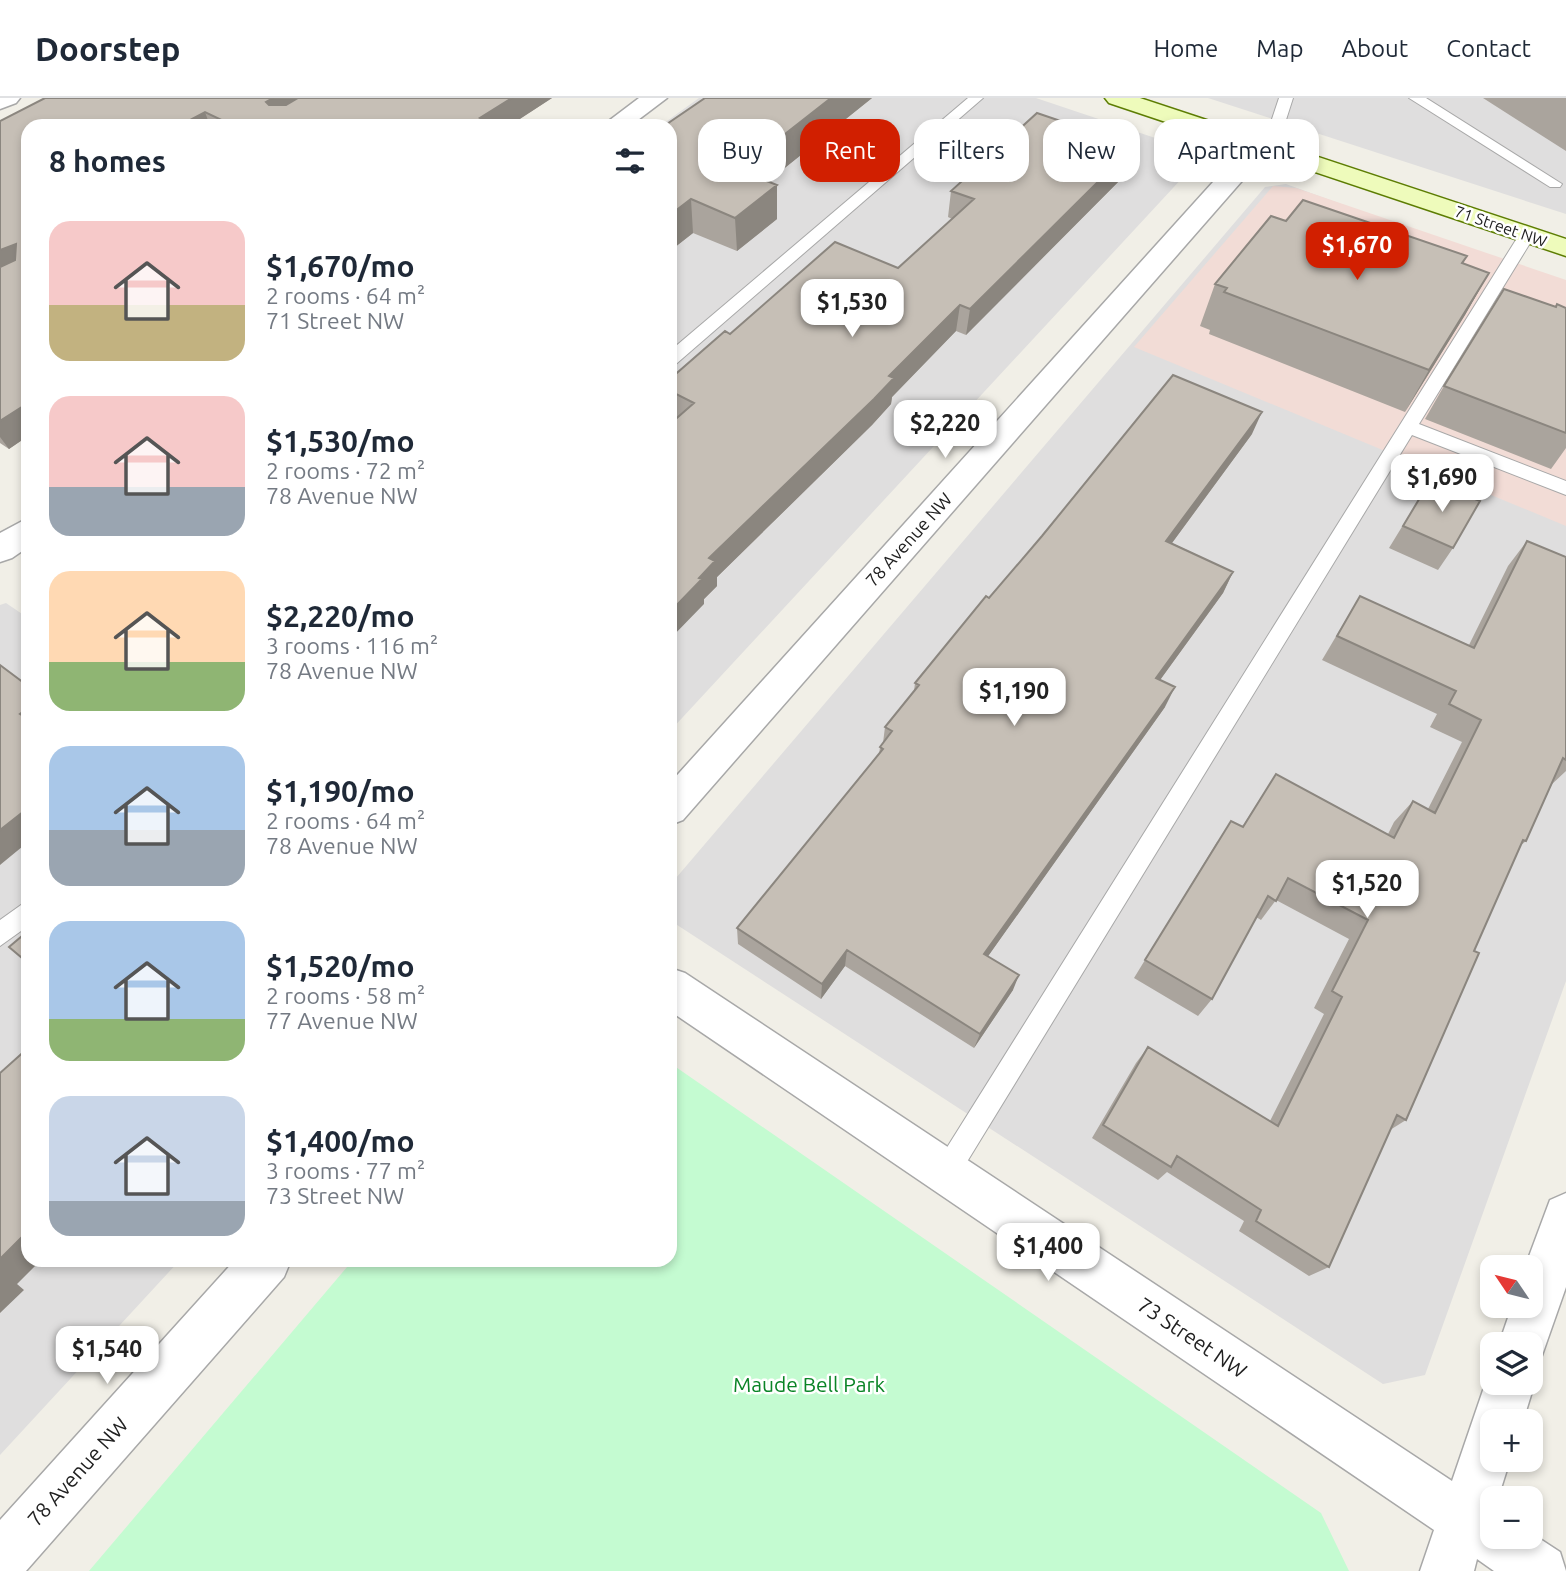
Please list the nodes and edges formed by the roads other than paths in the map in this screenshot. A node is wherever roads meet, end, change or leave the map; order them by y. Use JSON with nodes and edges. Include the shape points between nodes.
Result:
{"nodes":[{"id":1,"x":8,"y":98,"type":"edge"},
{"id":2,"x":655,"y":98,"type":"edge"},
{"id":3,"x":976,"y":98,"type":"edge"},
{"id":4,"x":1117,"y":98,"type":"edge"},
{"id":5,"x":1286,"y":98,"type":"edge"},
{"id":6,"x":1416,"y":98,"type":"edge"},
{"id":7,"x":0,"y":102,"type":"edge"},
{"id":8,"x":624,"y":119,"type":"edge"},
{"id":9,"x":1181,"y":119,"type":"edge"},
{"id":10,"x":1279,"y":119,"type":"edge"},
{"id":11,"x":1319,"y":165,"type":"edge"},
{"id":12,"x":1227,"y":182,"type":"edge"},
{"id":13,"x":1555,"y":184,"type":"dead end"},
{"id":14,"x":1527,"y":235,"type":"junction"},
{"id":15,"x":1566,"y":248,"type":"edge"},
{"id":16,"x":677,"y":354,"type":"edge"},
{"id":17,"x":1409,"y":427,"type":"junction"},
{"id":18,"x":1566,"y":488,"type":"edge"},
{"id":19,"x":677,"y":801,"type":"edge"},
{"id":20,"x":21,"y":917,"type":"edge"},
{"id":21,"x":0,"y":935,"type":"edge"},
{"id":22,"x":677,"y":992,"type":"edge"},
{"id":23,"x":945,"y":1174,"type":"junction"},
{"id":24,"x":1566,"y":1216,"type":"edge"},
{"id":25,"x":261,"y":1267,"type":"edge"},
{"id":26,"x":1527,"y":1332,"type":"edge"},
{"id":27,"x":1481,"y":1472,"type":"edge"},
{"id":28,"x":1465,"y":1519,"type":"junction"},
{"id":29,"x":0,"y":1560,"type":"edge"},
{"id":30,"x":1447,"y":1571,"type":"edge"},
{"id":31,"x":1541,"y":1571,"type":"edge"}],
"edges":[{"from":1,"to":7,"type":"street"},
{"from":2,"to":8,"type":"street"},
{"from":3,"to":16,"type":"lane"},
{"from":4,"to":9,"type":"street","name":"71 Street NW"},
{"from":5,"to":10,"type":"lane"},
{"from":6,"to":13,"type":"lane"},
{"from":11,"to":14,"type":"street","name":"71 Street NW"},
{"from":12,"to":19,"type":"street","name":"78 Avenue NW"},
{"from":14,"to":15,"type":"street","name":"71 Street NW"},
{"from":14,"to":17,"type":"lane"},
{"from":17,"to":18,"type":"lane"},
{"from":17,"to":23,"type":"lane"},
{"from":20,"to":21,"type":"lane"},
{"from":22,"to":23,"type":"street","name":"73 Street NW"},
{"from":23,"to":28,"type":"street","name":"73 Street NW"},
{"from":24,"to":26,"type":"street"},
{"from":25,"to":29,"type":"street","name":"78 Avenue NW"},
{"from":27,"to":28,"type":"street"},
{"from":28,"to":30,"type":"street"},
{"from":28,"to":31,"type":"street","name":"73 Street NW"}]}
